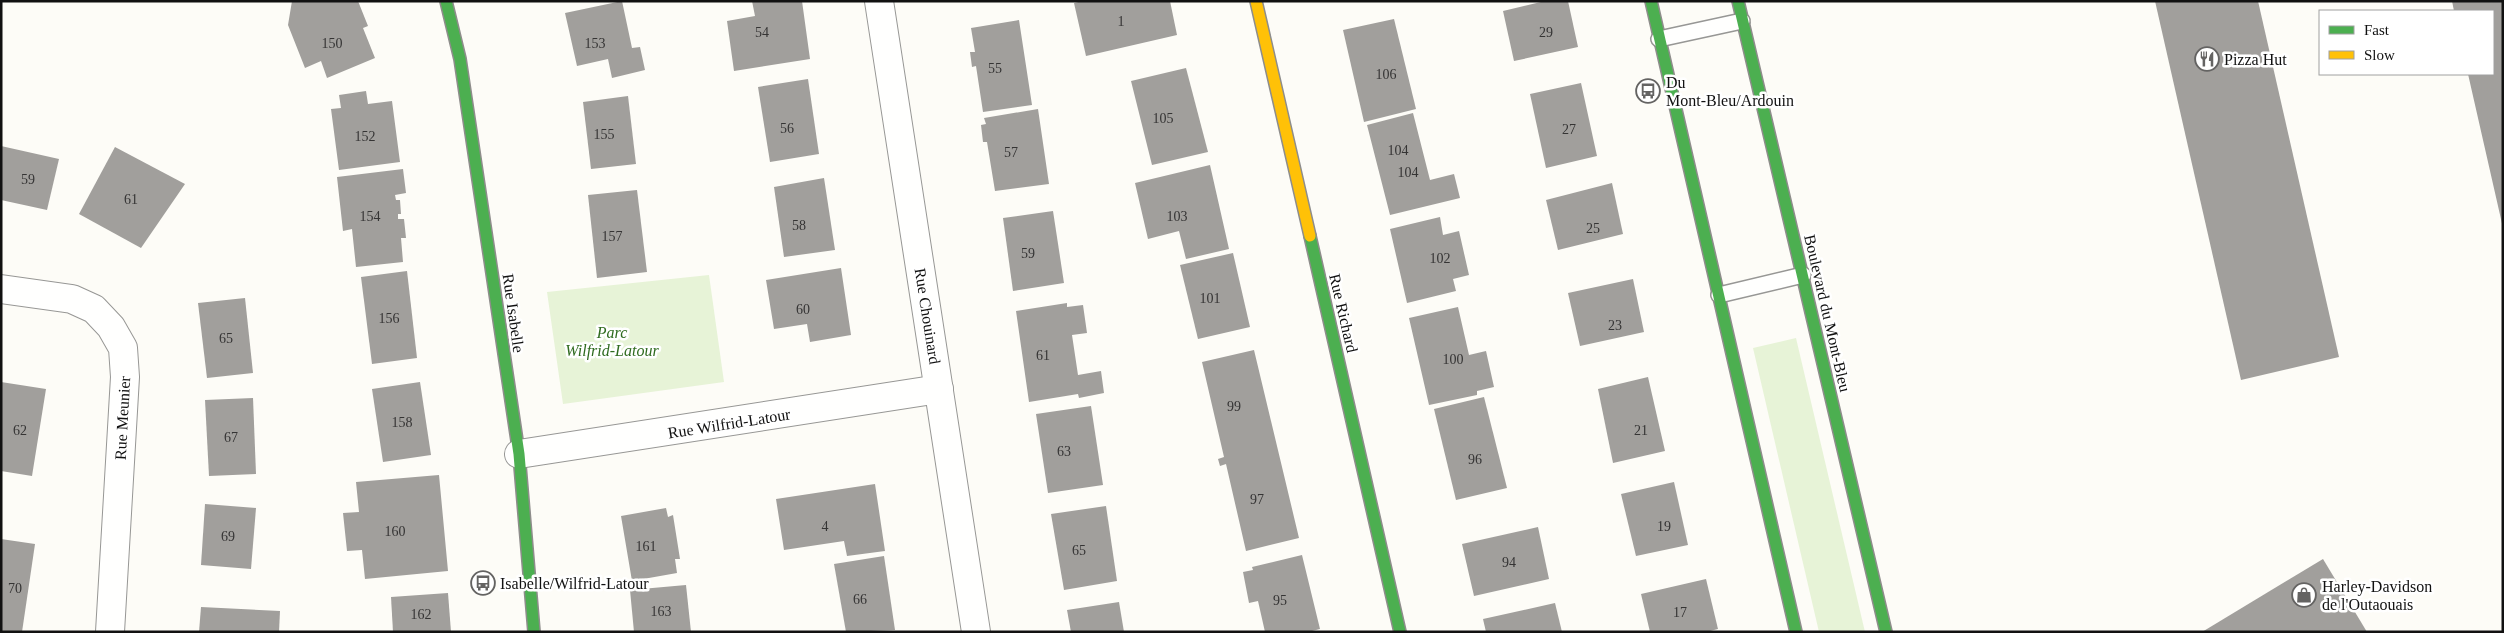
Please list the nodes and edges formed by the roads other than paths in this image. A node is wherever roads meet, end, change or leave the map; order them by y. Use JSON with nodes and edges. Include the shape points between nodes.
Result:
{"nodes":[{"id":1,"x":446,"y":1,"type":"edge"},
{"id":2,"x":878,"y":1,"type":"edge"},
{"id":3,"x":1256,"y":1,"type":"edge"},
{"id":4,"x":1651,"y":1,"type":"edge"},
{"id":5,"x":1738,"y":1,"type":"edge"},
{"id":6,"x":1742,"y":21,"type":"junction"},
{"id":7,"x":1659,"y":39,"type":"junction"},
{"id":8,"x":1803,"y":275,"type":"junction"},
{"id":9,"x":1,"y":289,"type":"edge"},
{"id":10,"x":1719,"y":295,"type":"junction"},
{"id":11,"x":939,"y":389,"type":"junction"},
{"id":12,"x":519,"y":454,"type":"junction"},
{"id":13,"x":110,"y":632,"type":"edge"},
{"id":14,"x":534,"y":632,"type":"edge"},
{"id":15,"x":976,"y":632,"type":"edge"},
{"id":16,"x":1400,"y":632,"type":"edge"},
{"id":17,"x":1796,"y":632,"type":"edge"},
{"id":18,"x":1886,"y":632,"type":"edge"}],
"edges":[{"from":1,"to":12,"type":"street","name":"Rue Isabelle","via":[[460,59]]},
{"from":2,"to":11,"type":"street","name":"Rue Chouinard"},
{"from":3,"to":16,"type":"street","name":"Rue Richard"},
{"from":4,"to":7,"type":"street"},
{"from":5,"to":6,"type":"street","name":"Boulevard du Mont-Bleu"},
{"from":6,"to":7,"type":"lane"},
{"from":6,"to":8,"type":"street","name":"Boulevard du Mont-Bleu"},
{"from":7,"to":10,"type":"street"},
{"from":8,"to":10,"type":"lane"},
{"from":8,"to":18,"type":"street","name":"Boulevard du Mont-Bleu"},
{"from":9,"to":13,"type":"street","name":"Rue Meunier","via":[[72,299],[94,309],[111,327],[123,348],[125,377]]},
{"from":10,"to":17,"type":"street"},
{"from":11,"to":12,"type":"street","name":"Rue Wilfrid-Latour"},
{"from":11,"to":15,"type":"street","name":"Rue Chouinard"},
{"from":12,"to":14,"type":"street","name":"Rue Isabelle"}]}
